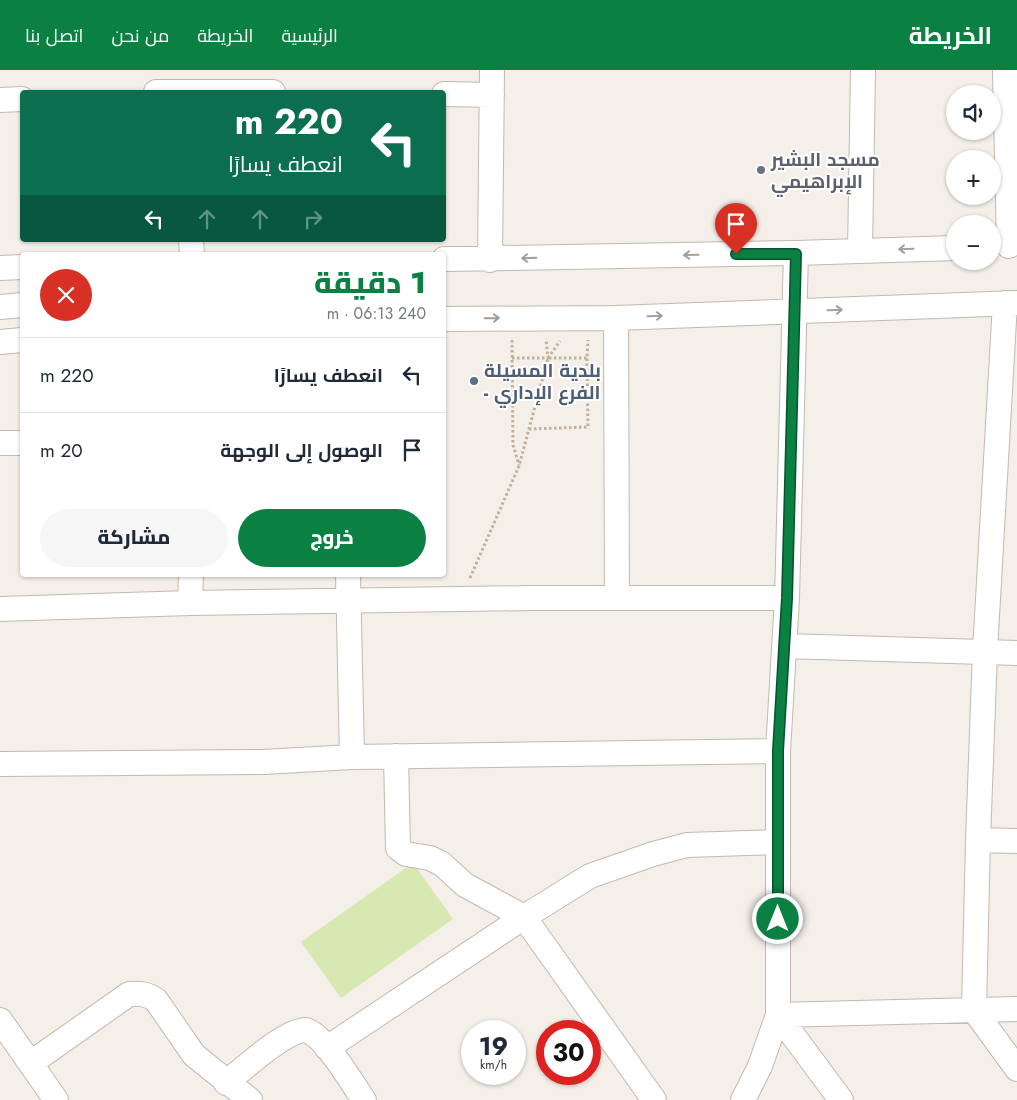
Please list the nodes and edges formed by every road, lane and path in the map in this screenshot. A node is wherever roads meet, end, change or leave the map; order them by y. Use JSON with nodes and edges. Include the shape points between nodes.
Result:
{"nodes":[{"id":1,"x":492,"y":70,"type":"edge"},
{"id":2,"x":863,"y":70,"type":"edge"},
{"id":3,"x":1005,"y":70,"type":"edge"},
{"id":4,"x":182,"y":85,"type":"edge"},
{"id":5,"x":163,"y":90,"type":"edge"},
{"id":6,"x":247,"y":90,"type":"edge"},
{"id":7,"x":446,"y":94,"type":"edge"},
{"id":8,"x":492,"y":95,"type":"junction"},
{"id":9,"x":1011,"y":96,"type":"edge"},
{"id":10,"x":20,"y":99,"type":"edge"},
{"id":11,"x":0,"y":100,"type":"edge"},
{"id":12,"x":1006,"y":247,"type":"edge"},
{"id":13,"x":946,"y":248,"type":"edge"},
{"id":14,"x":860,"y":251,"type":"junction"},
{"id":15,"x":796,"y":254,"type":"junction"},
{"id":16,"x":446,"y":260,"type":"edge"},
{"id":17,"x":490,"y":260,"type":"junction"},
{"id":18,"x":20,"y":267,"type":"edge"},
{"id":19,"x":0,"y":268,"type":"edge"},
{"id":20,"x":1011,"y":303,"type":"edge"},
{"id":21,"x":20,"y":305,"type":"edge"},
{"id":22,"x":0,"y":307,"type":"edge"},
{"id":23,"x":794,"y":311,"type":"junction"},
{"id":24,"x":616,"y":318,"type":"junction"},
{"id":25,"x":446,"y":319,"type":"edge"},
{"id":26,"x":511,"y":330,"type":"dead end"},
{"id":27,"x":545,"y":331,"type":"dead end"},
{"id":28,"x":588,"y":335,"type":"dead end"},
{"id":29,"x":20,"y":340,"type":"edge"},
{"id":30,"x":0,"y":342,"type":"edge"},
{"id":31,"x":512,"y":358,"type":"junction"},
{"id":32,"x":548,"y":358,"type":"junction"},
{"id":33,"x":588,"y":358,"type":"junction"},
{"id":34,"x":529,"y":429,"type":"junction"},
{"id":35,"x":0,"y":443,"type":"edge"},
{"id":36,"x":20,"y":443,"type":"edge"},
{"id":37,"x":519,"y":466,"type":"junction"},
{"id":38,"x":191,"y":577,"type":"edge"},
{"id":39,"x":348,"y":577,"type":"edge"},
{"id":40,"x":617,"y":598,"type":"junction"},
{"id":41,"x":787,"y":598,"type":"junction"},
{"id":42,"x":460,"y":599,"type":"junction"},
{"id":43,"x":348,"y":600,"type":"junction"},
{"id":44,"x":190,"y":602,"type":"junction"},
{"id":45,"x":0,"y":609,"type":"edge"},
{"id":46,"x":786,"y":646,"type":"junction"},
{"id":47,"x":985,"y":651,"type":"junction"},
{"id":48,"x":1017,"y":654,"type":"edge"},
{"id":49,"x":778,"y":751,"type":"junction"},
{"id":50,"x":396,"y":756,"type":"junction"},
{"id":51,"x":352,"y":757,"type":"junction"},
{"id":52,"x":0,"y":764,"type":"edge"},
{"id":53,"x":978,"y":840,"type":"junction"},
{"id":54,"x":1017,"y":841,"type":"edge"},
{"id":55,"x":778,"y":842,"type":"junction"},
{"id":56,"x":524,"y":917,"type":"junction"},
{"id":57,"x":1017,"y":1009,"type":"edge"},
{"id":58,"x":974,"y":1010,"type":"junction"},
{"id":59,"x":778,"y":1016,"type":"junction"},
{"id":60,"x":0,"y":1020,"type":"edge"},
{"id":61,"x":327,"y":1048,"type":"junction"},
{"id":62,"x":31,"y":1063,"type":"junction"},
{"id":63,"x":1017,"y":1069,"type":"edge"},
{"id":64,"x":239,"y":1093,"type":"edge"},
{"id":65,"x":56,"y":1100,"type":"edge"},
{"id":66,"x":364,"y":1100,"type":"edge"},
{"id":67,"x":654,"y":1100,"type":"edge"},
{"id":68,"x":743,"y":1100,"type":"edge"},
{"id":69,"x":841,"y":1100,"type":"edge"}],
"edges":[{"from":1,"to":8,"type":"street"},
{"from":2,"to":14,"type":"street"},
{"from":3,"to":9,"type":"street"},
{"from":4,"to":5,"type":"street"},
{"from":4,"to":6,"type":"street"},
{"from":7,"to":8,"type":"street"},
{"from":8,"to":17,"type":"street"},
{"from":9,"to":12,"type":"street"},
{"from":10,"to":11,"type":"street"},
{"from":13,"to":14,"type":"street","one_way":true},
{"from":14,"to":15,"type":"street"},
{"from":15,"to":17,"type":"street","one_way":true},
{"from":15,"to":23,"type":"street"},
{"from":16,"to":17,"type":"street"},
{"from":18,"to":19,"type":"street"},
{"from":23,"to":20,"type":"street","one_way":true},
{"from":20,"to":47,"type":"street"},
{"from":21,"to":22,"type":"street"},
{"from":24,"to":23,"type":"street","one_way":true},
{"from":23,"to":41,"type":"street"},
{"from":25,"to":24,"type":"street","one_way":true},
{"from":24,"to":40,"type":"street"},
{"from":26,"to":31,"type":"path"},
{"from":27,"to":32,"type":"path"},
{"from":28,"to":33,"type":"path"},
{"from":29,"to":30,"type":"street"},
{"from":31,"to":32,"type":"path"},
{"from":31,"to":37,"type":"path","via":[[513,445]]},
{"from":32,"to":33,"type":"path"},
{"from":32,"to":34,"type":"path"},
{"from":33,"to":34,"type":"path","via":[[588,427]]},
{"from":34,"to":37,"type":"path"},
{"from":35,"to":36,"type":"street"},
{"from":37,"to":42,"type":"path"},
{"from":38,"to":44,"type":"street"},
{"from":39,"to":43,"type":"street"},
{"from":40,"to":41,"type":"street"},
{"from":40,"to":42,"type":"street"},
{"from":41,"to":46,"type":"street"},
{"from":42,"to":43,"type":"street"},
{"from":43,"to":44,"type":"street"},
{"from":43,"to":51,"type":"street"},
{"from":44,"to":45,"type":"street"},
{"from":46,"to":47,"type":"street"},
{"from":46,"to":49,"type":"street"},
{"from":47,"to":48,"type":"street"},
{"from":47,"to":53,"type":"street"},
{"from":49,"to":50,"type":"street"},
{"from":49,"to":55,"type":"street"},
{"from":50,"to":51,"type":"street"},
{"from":50,"to":56,"type":"street","via":[[398,848],[406,854],[430,858],[442,864],[472,889]]},
{"from":51,"to":52,"type":"street","via":[[263,762]]},
{"from":53,"to":54,"type":"street"},
{"from":53,"to":58,"type":"street"},
{"from":55,"to":56,"type":"street","via":[[687,845],[652,854],[590,876]]},
{"from":55,"to":59,"type":"street"},
{"from":56,"to":61,"type":"street"},
{"from":56,"to":67,"type":"street"},
{"from":57,"to":58,"type":"street"},
{"from":58,"to":59,"type":"street"},
{"from":58,"to":63,"type":"street"},
{"from":59,"to":68,"type":"street","via":[[760,1066]]},
{"from":59,"to":69,"type":"street"},
{"from":60,"to":62,"type":"street"},
{"from":61,"to":64,"type":"street","via":[[310,1031],[301,1030],[263,1053]]},
{"from":61,"to":66,"type":"street"},
{"from":62,"to":64,"type":"street","via":[[129,994],[138,994],[156,1000],[194,1055]]},
{"from":62,"to":65,"type":"street"}]}
